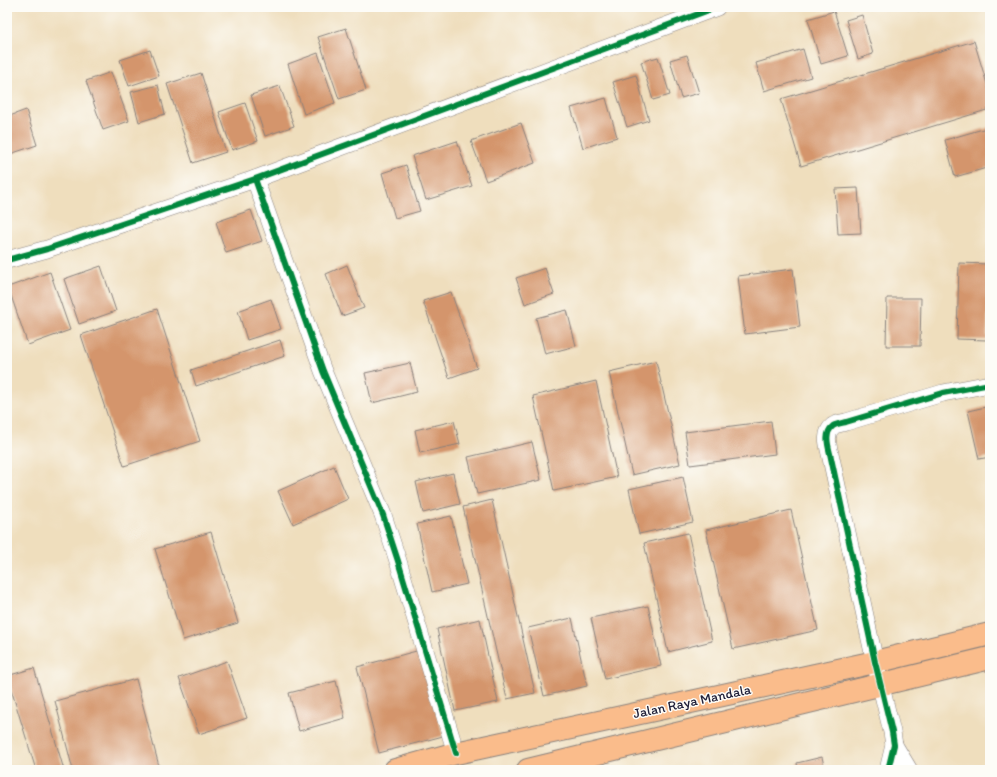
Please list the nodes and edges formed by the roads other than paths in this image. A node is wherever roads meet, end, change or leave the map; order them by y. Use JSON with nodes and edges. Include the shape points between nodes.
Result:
{"nodes":[{"id":1,"x":717,"y":7,"type":"edge"},
{"id":2,"x":256,"y":179,"type":"junction"},
{"id":3,"x":7,"y":260,"type":"edge"},
{"id":4,"x":990,"y":384,"type":"edge"},
{"id":5,"x":990,"y":634,"type":"edge"},
{"id":6,"x":990,"y":658,"type":"edge"},
{"id":7,"x":875,"y":662,"type":"junction"},
{"id":8,"x":880,"y":684,"type":"junction"},
{"id":9,"x":593,"y":723,"type":"junction"},
{"id":10,"x":894,"y":745,"type":"junction"},
{"id":11,"x":602,"y":752,"type":"junction"},
{"id":12,"x":456,"y":753,"type":"junction"},
{"id":13,"x":395,"y":770,"type":"edge"},
{"id":14,"x":528,"y":770,"type":"edge"},
{"id":15,"x":888,"y":770,"type":"edge"},
{"id":16,"x":909,"y":770,"type":"edge"}],
"edges":[{"from":1,"to":2,"type":"street"},
{"from":2,"to":3,"type":"street"},
{"from":2,"to":12,"type":"street","via":[[323,371],[383,515]]},
{"from":4,"to":7,"type":"street","via":[[943,393],[834,426],[829,432],[828,445]]},
{"from":5,"to":7,"type":"highway","name":"Jalan Raya Mandala"},
{"from":6,"to":8,"type":"highway","name":"Jalan Raya Mandala"},
{"from":7,"to":8,"type":"street"},
{"from":7,"to":9,"type":"highway","name":"Jalan Raya Mandala"},
{"from":8,"to":10,"type":"street"},
{"from":8,"to":11,"type":"highway","name":"Jalan Raya Mandala"},
{"from":9,"to":11,"type":"highway"},
{"from":9,"to":12,"type":"highway","name":"Jalan Raya Mandala"},
{"from":10,"to":15,"type":"street"},
{"from":10,"to":16,"type":"street"},
{"from":11,"to":14,"type":"highway","name":"Jalan Raya Mandala"},
{"from":12,"to":13,"type":"highway","name":"Jalan Raya Mandala"}]}
